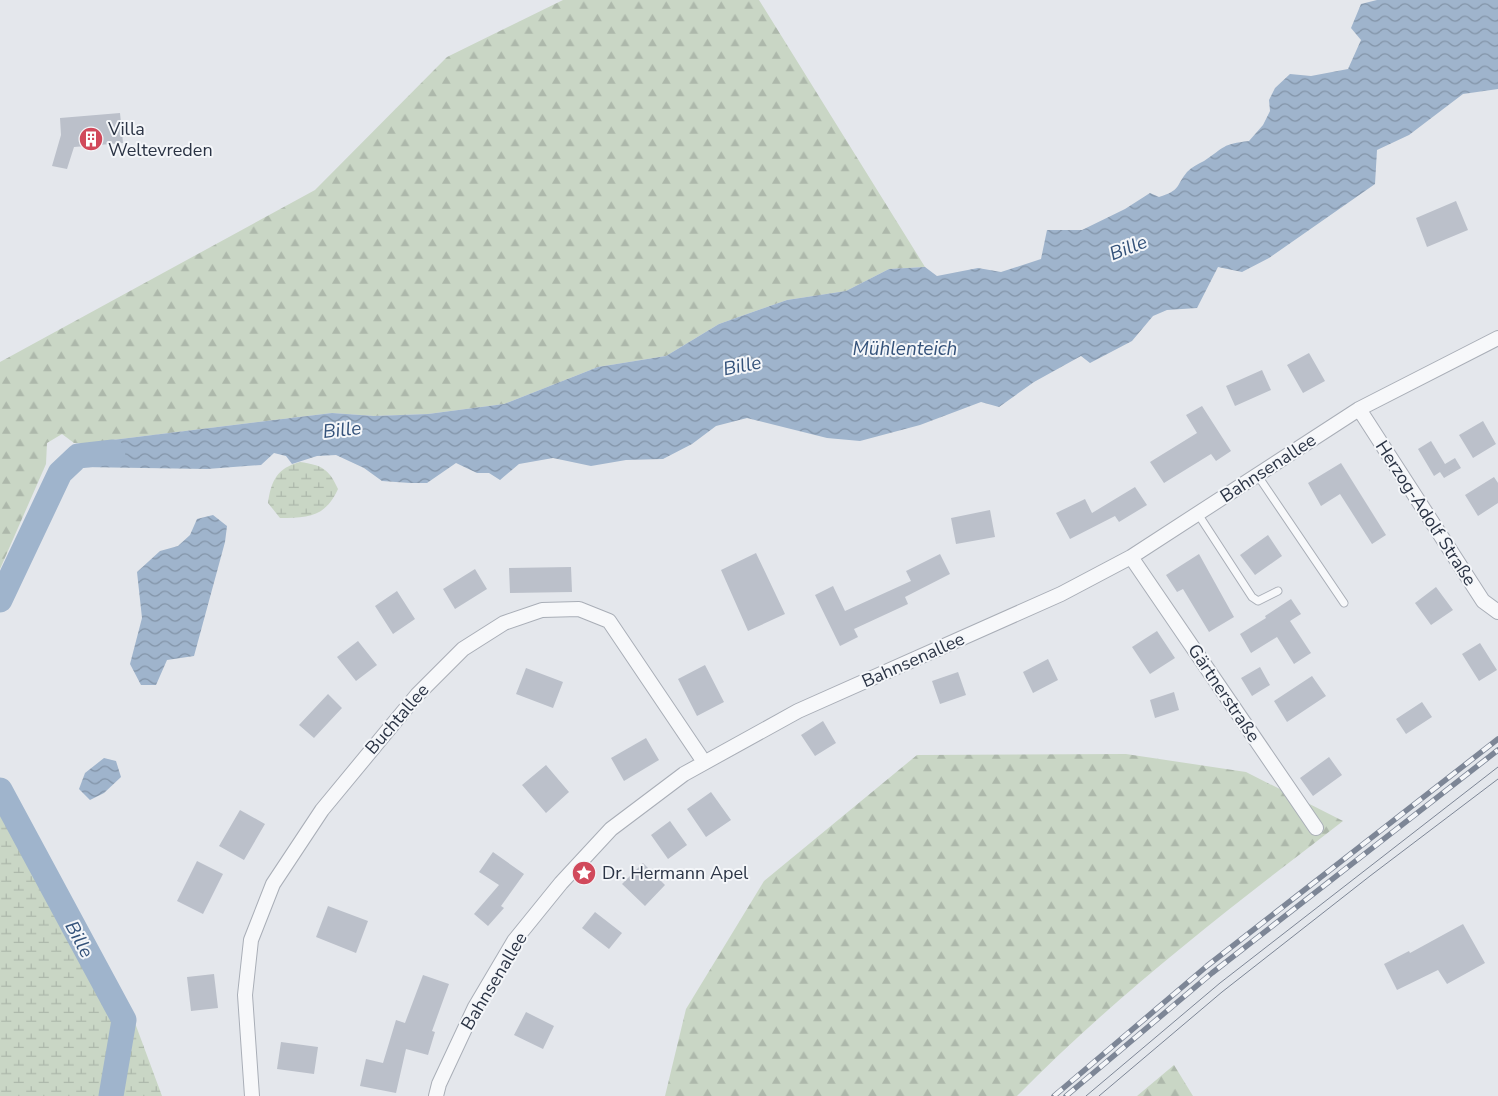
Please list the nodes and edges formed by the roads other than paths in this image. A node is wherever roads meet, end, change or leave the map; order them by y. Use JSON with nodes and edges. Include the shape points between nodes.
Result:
{"nodes":[{"id":1,"x":1498,"y":338,"type":"edge"},
{"id":2,"x":1359,"y":409,"type":"junction"},
{"id":3,"x":1258,"y":476,"type":"junction"},
{"id":4,"x":1198,"y":514,"type":"junction"},
{"id":5,"x":1131,"y":558,"type":"junction"},
{"id":6,"x":1278,"y":590,"type":"dead end"},
{"id":7,"x":1344,"y":603,"type":"dead end"},
{"id":8,"x":1498,"y":612,"type":"edge"},
{"id":9,"x":704,"y":762,"type":"junction"},
{"id":10,"x":1316,"y":828,"type":"dead end"},
{"id":11,"x":252,"y":1096,"type":"edge"},
{"id":12,"x":436,"y":1096,"type":"edge"}],
"edges":[{"from":1,"to":2,"type":"street","name":"Bahnsenallee"},
{"from":2,"to":3,"type":"street","name":"Bahnsenallee"},
{"from":2,"to":8,"type":"street","name":"Herzog-Adolf Straße","via":[[1483,601]]},
{"from":3,"to":4,"type":"street","name":"Bahnsenallee"},
{"from":3,"to":7,"type":"lane"},
{"from":4,"to":5,"type":"street","name":"Bahnsenallee"},
{"from":4,"to":6,"type":"lane","via":[[1252,597],[1262,600]]},
{"from":5,"to":9,"type":"street","name":"Bahnsenallee","via":[[1061,594],[798,711]]},
{"from":5,"to":10,"type":"street","name":"Gärtnerstraße"},
{"from":9,"to":11,"type":"street","name":"Buchtallee","via":[[609,621],[579,609],[542,610],[504,623],[463,649],[416,695],[359,763],[322,810],[273,884],[251,940],[245,995]]},
{"from":9,"to":12,"type":"street","name":"Bahnsenallee","via":[[611,829],[514,941],[475,1008]]}]}
